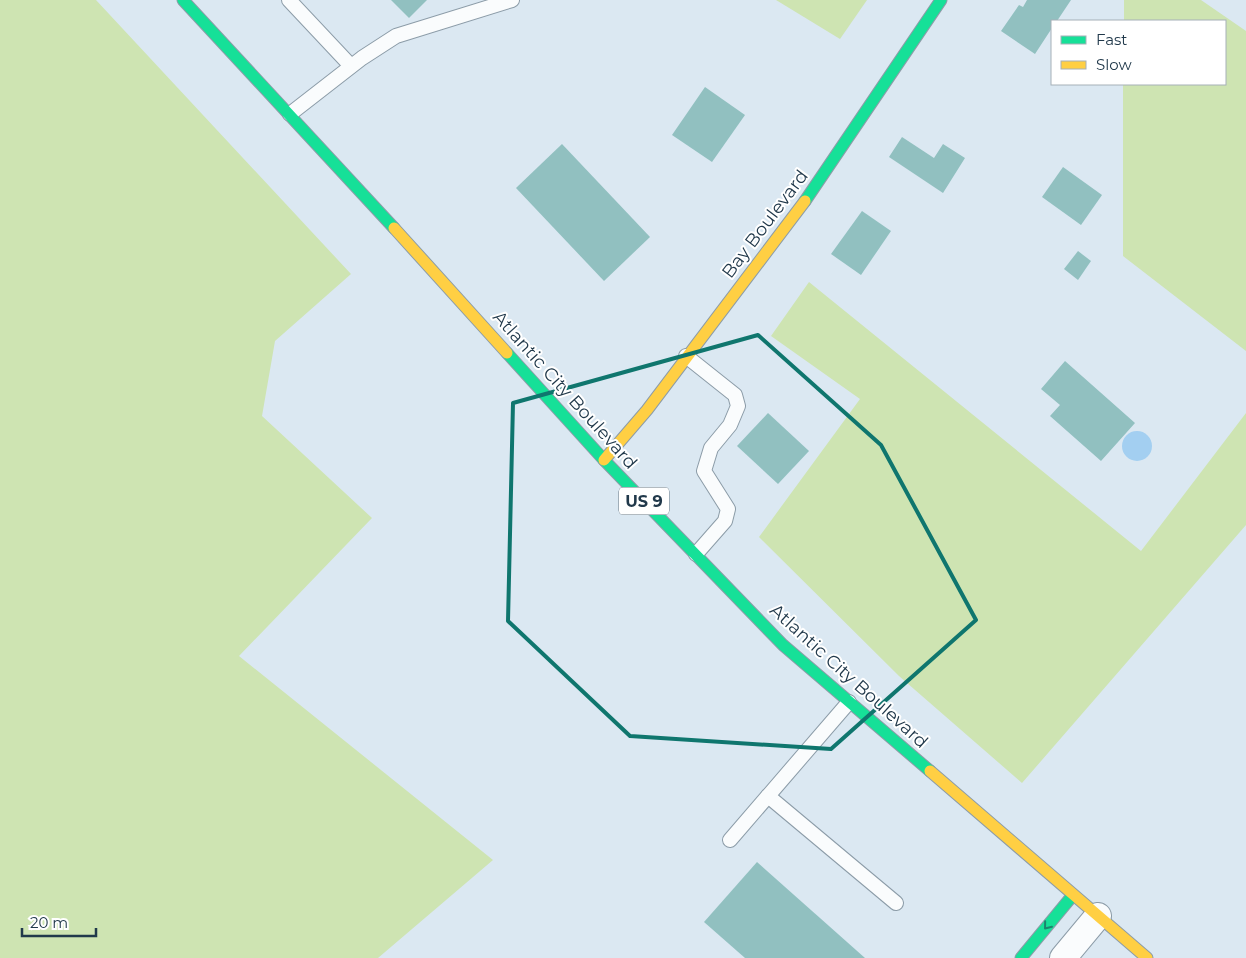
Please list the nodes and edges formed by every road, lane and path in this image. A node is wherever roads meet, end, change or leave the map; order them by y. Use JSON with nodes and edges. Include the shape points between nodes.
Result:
{"nodes":[{"id":1,"x":183,"y":0,"type":"edge"},
{"id":2,"x":289,"y":0,"type":"edge"},
{"id":3,"x":512,"y":0,"type":"edge"},
{"id":4,"x":942,"y":0,"type":"edge"},
{"id":5,"x":351,"y":66,"type":"junction"},
{"id":6,"x":290,"y":114,"type":"junction"},
{"id":7,"x":686,"y":356,"type":"junction"},
{"id":8,"x":604,"y":460,"type":"junction"},
{"id":9,"x":696,"y":554,"type":"junction"},
{"id":10,"x":849,"y":702,"type":"junction"},
{"id":11,"x":768,"y":796,"type":"junction"},
{"id":12,"x":730,"y":840,"type":"dead end"},
{"id":13,"x":1073,"y":895,"type":"junction"},
{"id":14,"x":896,"y":903,"type":"dead end"},
{"id":15,"x":1098,"y":916,"type":"junction"},
{"id":16,"x":1021,"y":958,"type":"edge"},
{"id":17,"x":1064,"y":958,"type":"edge"},
{"id":18,"x":1147,"y":958,"type":"edge"}],
"edges":[{"from":1,"to":6,"type":"main road","name":"Atlantic City Boulevard","number":"US 9"},
{"from":2,"to":5,"type":"lane"},
{"from":3,"to":5,"type":"lane","via":[[396,36]]},
{"from":4,"to":7,"type":"main road","name":"Bay Boulevard","via":[[812,192]]},
{"from":5,"to":6,"type":"lane"},
{"from":6,"to":8,"type":"main road","name":"Atlantic City Boulevard","number":"US 9"},
{"from":7,"to":8,"type":"main road","name":"Bay Boulevard","via":[[647,410]]},
{"from":7,"to":9,"type":"lane","via":[[735,395],[738,406],[730,425],[711,448],[704,471],[728,509],[725,521]]},
{"from":8,"to":9,"type":"main road","name":"Atlantic City Boulevard","number":"US 9"},
{"from":9,"to":10,"type":"main road","name":"Atlantic City Boulevard","number":"US 9","via":[[783,645]]},
{"from":10,"to":11,"type":"lane"},
{"from":10,"to":13,"type":"main road","name":"Atlantic City Boulevard","number":"US 9"},
{"from":11,"to":12,"type":"lane"},
{"from":11,"to":14,"type":"lane"},
{"from":13,"to":15,"type":"main road","name":"Atlantic City Boulevard","number":"US 9"},
{"from":13,"to":16,"type":"main road","one_way":true},
{"from":15,"to":17,"type":"street"},
{"from":15,"to":18,"type":"main road","name":"Atlantic City Boulevard","number":"US 9"}]}
